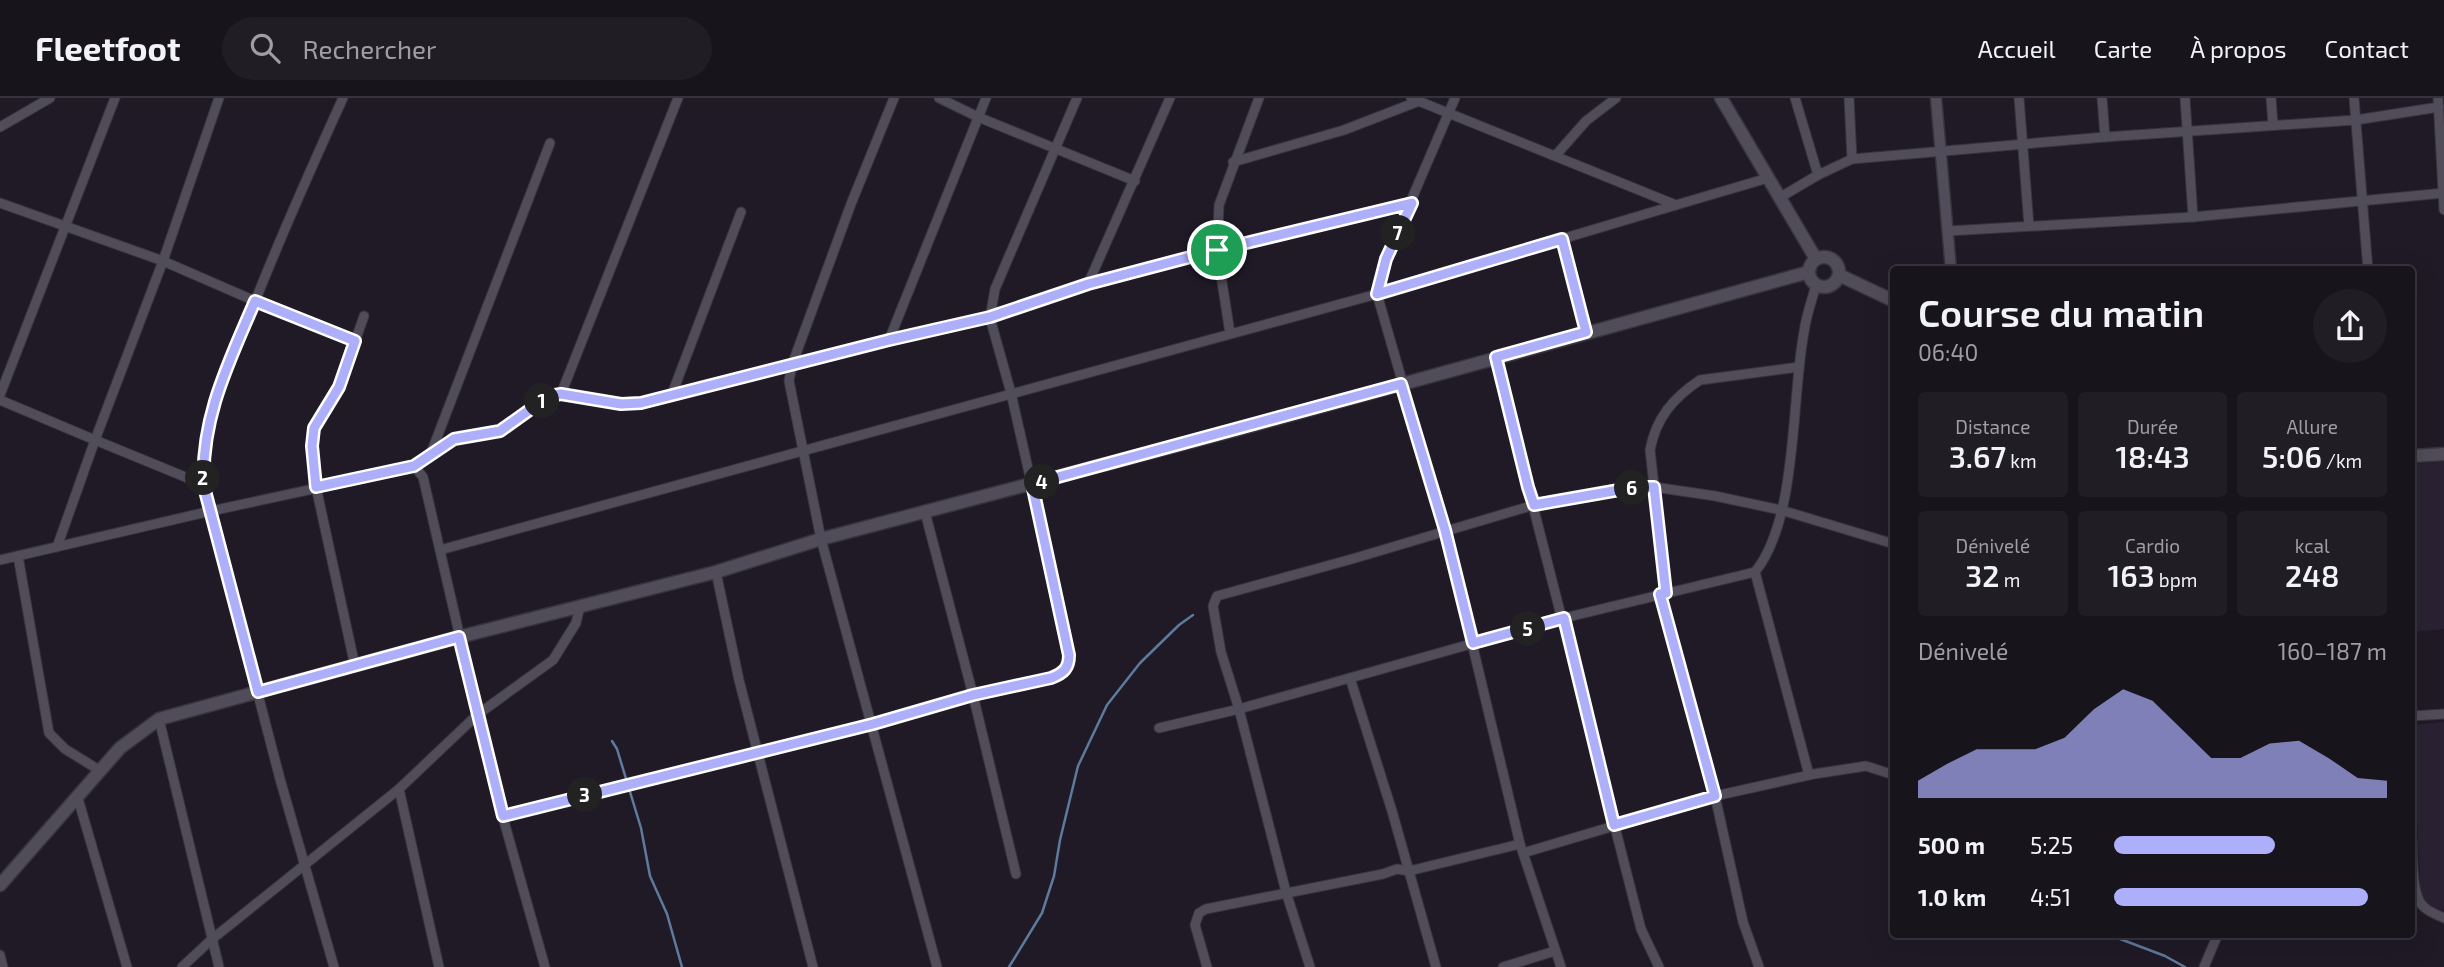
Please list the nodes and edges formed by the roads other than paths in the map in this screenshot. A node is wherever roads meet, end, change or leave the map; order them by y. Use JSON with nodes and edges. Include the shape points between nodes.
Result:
{"nodes":[{"id":1,"x":50,"y":98,"type":"edge"},
{"id":2,"x":115,"y":98,"type":"edge"},
{"id":3,"x":219,"y":98,"type":"edge"},
{"id":4,"x":343,"y":98,"type":"edge"},
{"id":5,"x":678,"y":98,"type":"edge"},
{"id":6,"x":894,"y":98,"type":"edge"},
{"id":7,"x":939,"y":98,"type":"edge"},
{"id":8,"x":986,"y":98,"type":"edge"},
{"id":9,"x":1077,"y":98,"type":"edge"},
{"id":10,"x":1170,"y":98,"type":"edge"},
{"id":11,"x":1259,"y":98,"type":"edge"},
{"id":12,"x":1455,"y":98,"type":"edge"},
{"id":13,"x":1615,"y":98,"type":"edge"},
{"id":14,"x":1721,"y":98,"type":"edge"},
{"id":15,"x":1795,"y":98,"type":"edge"},
{"id":16,"x":1936,"y":98,"type":"edge"},
{"id":17,"x":2019,"y":98,"type":"edge"},
{"id":18,"x":2102,"y":98,"type":"edge"},
{"id":19,"x":2185,"y":98,"type":"edge"},
{"id":20,"x":2271,"y":98,"type":"edge"},
{"id":21,"x":2354,"y":98,"type":"edge"},
{"id":22,"x":1848,"y":99,"type":"edge"},
{"id":23,"x":1415,"y":100,"type":"edge"},
{"id":24,"x":2438,"y":103,"type":"edge"},
{"id":25,"x":1448,"y":115,"type":"junction"},
{"id":26,"x":978,"y":117,"type":"junction"},
{"id":27,"x":2356,"y":120,"type":"junction"},
{"id":28,"x":2273,"y":125,"type":"junction"},
{"id":29,"x":0,"y":127,"type":"edge"},
{"id":30,"x":2187,"y":131,"type":"junction"},
{"id":31,"x":2105,"y":136,"type":"junction"},
{"id":32,"x":550,"y":143,"type":"dead end"},
{"id":33,"x":2022,"y":144,"type":"junction"},
{"id":34,"x":1056,"y":149,"type":"junction"},
{"id":35,"x":1939,"y":150,"type":"junction"},
{"id":36,"x":1556,"y":155,"type":"junction"},
{"id":37,"x":1852,"y":159,"type":"junction"},
{"id":38,"x":1233,"y":162,"type":"junction"},
{"id":39,"x":1818,"y":175,"type":"junction"},
{"id":40,"x":1768,"y":178,"type":"junction"},
{"id":41,"x":1135,"y":181,"type":"junction"},
{"id":42,"x":2443,"y":193,"type":"edge"},
{"id":43,"x":1779,"y":198,"type":"junction"},
{"id":44,"x":2363,"y":202,"type":"junction"},
{"id":45,"x":0,"y":203,"type":"edge"},
{"id":46,"x":1412,"y":203,"type":"junction"},
{"id":47,"x":1676,"y":205,"type":"junction"},
{"id":48,"x":2444,"y":210,"type":"edge"},
{"id":49,"x":741,"y":212,"type":"dead end"},
{"id":50,"x":2193,"y":217,"type":"junction"},
{"id":51,"x":65,"y":225,"type":"junction"},
{"id":52,"x":2029,"y":226,"type":"junction"},
{"id":53,"x":1948,"y":231,"type":"junction"},
{"id":54,"x":1562,"y":239,"type":"junction"},
{"id":55,"x":1217,"y":250,"type":"junction"},
{"id":56,"x":1816,"y":259,"type":"junction"},
{"id":57,"x":163,"y":261,"type":"junction"},
{"id":58,"x":1951,"y":266,"type":"edge"},
{"id":59,"x":2368,"y":266,"type":"edge"},
{"id":60,"x":1809,"y":272,"type":"junction"},
{"id":61,"x":1839,"y":275,"type":"junction"},
{"id":62,"x":1088,"y":284,"type":"junction"},
{"id":63,"x":1816,"y":285,"type":"junction"},
{"id":64,"x":1377,"y":294,"type":"junction"},
{"id":65,"x":1890,"y":299,"type":"edge"},
{"id":66,"x":255,"y":301,"type":"junction"},
{"id":67,"x":364,"y":316,"type":"dead end"},
{"id":68,"x":990,"y":317,"type":"junction"},
{"id":69,"x":1586,"y":332,"type":"junction"},
{"id":70,"x":1230,"y":333,"type":"junction"},
{"id":71,"x":889,"y":340,"type":"junction"},
{"id":72,"x":355,"y":341,"type":"junction"},
{"id":73,"x":1496,"y":357,"type":"junction"},
{"id":74,"x":792,"y":365,"type":"junction"},
{"id":75,"x":1799,"y":367,"type":"junction"},
{"id":76,"x":1401,"y":384,"type":"junction"},
{"id":77,"x":1010,"y":393,"type":"junction"},
{"id":78,"x":561,"y":394,"type":"junction"},
{"id":79,"x":672,"y":394,"type":"junction"},
{"id":80,"x":0,"y":395,"type":"edge"},
{"id":81,"x":0,"y":401,"type":"edge"},
{"id":82,"x":95,"y":440,"type":"junction"},
{"id":83,"x":803,"y":450,"type":"junction"},
{"id":84,"x":431,"y":453,"type":"junction"},
{"id":85,"x":2444,"y":454,"type":"edge"},
{"id":86,"x":2415,"y":456,"type":"edge"},
{"id":87,"x":414,"y":466,"type":"junction"},
{"id":88,"x":1032,"y":484,"type":"junction"},
{"id":89,"x":204,"y":487,"type":"junction"},
{"id":90,"x":316,"y":487,"type":"junction"},
{"id":91,"x":1654,"y":487,"type":"junction"},
{"id":92,"x":1534,"y":505,"type":"junction"},
{"id":93,"x":1782,"y":510,"type":"junction"},
{"id":94,"x":211,"y":511,"type":"junction"},
{"id":95,"x":925,"y":512,"type":"junction"},
{"id":96,"x":1445,"y":530,"type":"junction"},
{"id":97,"x":821,"y":539,"type":"junction"},
{"id":98,"x":1890,"y":543,"type":"edge"},
{"id":99,"x":57,"y":547,"type":"junction"},
{"id":100,"x":440,"y":550,"type":"junction"},
{"id":101,"x":18,"y":556,"type":"junction"},
{"id":102,"x":0,"y":560,"type":"edge"},
{"id":103,"x":716,"y":572,"type":"junction"},
{"id":104,"x":1755,"y":572,"type":"junction"},
{"id":105,"x":1663,"y":594,"type":"junction"},
{"id":106,"x":580,"y":606,"type":"junction"},
{"id":107,"x":1564,"y":618,"type":"junction"},
{"id":108,"x":459,"y":637,"type":"junction"},
{"id":109,"x":1473,"y":643,"type":"junction"},
{"id":110,"x":355,"y":666,"type":"junction"},
{"id":111,"x":1350,"y":678,"type":"junction"},
{"id":112,"x":258,"y":692,"type":"junction"},
{"id":113,"x":973,"y":695,"type":"junction"},
{"id":114,"x":1239,"y":709,"type":"junction"},
{"id":115,"x":2444,"y":714,"type":"edge"},
{"id":116,"x":477,"y":715,"type":"junction"},
{"id":117,"x":2415,"y":716,"type":"edge"},
{"id":118,"x":159,"y":719,"type":"junction"},
{"id":119,"x":873,"y":724,"type":"junction"},
{"id":120,"x":1159,"y":728,"type":"dead end"},
{"id":121,"x":757,"y":751,"type":"junction"},
{"id":122,"x":99,"y":770,"type":"junction"},
{"id":123,"x":1890,"y":773,"type":"edge"},
{"id":124,"x":1809,"y":775,"type":"junction"},
{"id":125,"x":399,"y":789,"type":"junction"},
{"id":126,"x":77,"y":795,"type":"junction"},
{"id":127,"x":1715,"y":796,"type":"junction"},
{"id":128,"x":503,"y":816,"type":"junction"},
{"id":129,"x":1614,"y":825,"type":"junction"},
{"id":130,"x":1522,"y":849,"type":"junction"},
{"id":131,"x":304,"y":866,"type":"junction"},
{"id":132,"x":1409,"y":871,"type":"junction"},
{"id":133,"x":1016,"y":874,"type":"dead end"},
{"id":134,"x":0,"y":884,"type":"edge"},
{"id":135,"x":2415,"y":886,"type":"edge"},
{"id":136,"x":1286,"y":892,"type":"junction"},
{"id":137,"x":2444,"y":918,"type":"edge"},
{"id":138,"x":2216,"y":938,"type":"edge"},
{"id":139,"x":211,"y":940,"type":"junction"},
{"id":140,"x":1555,"y":951,"type":"junction"},
{"id":141,"x":0,"y":955,"type":"edge"},
{"id":142,"x":3,"y":967,"type":"edge"},
{"id":143,"x":127,"y":967,"type":"edge"},
{"id":144,"x":182,"y":967,"type":"edge"},
{"id":145,"x":219,"y":967,"type":"edge"},
{"id":146,"x":334,"y":967,"type":"edge"},
{"id":147,"x":439,"y":967,"type":"edge"},
{"id":148,"x":545,"y":967,"type":"edge"},
{"id":149,"x":813,"y":967,"type":"edge"},
{"id":150,"x":937,"y":967,"type":"edge"},
{"id":151,"x":1207,"y":967,"type":"edge"},
{"id":152,"x":1310,"y":967,"type":"edge"},
{"id":153,"x":1436,"y":967,"type":"edge"},
{"id":154,"x":1503,"y":967,"type":"edge"},
{"id":155,"x":1560,"y":967,"type":"edge"},
{"id":156,"x":1659,"y":967,"type":"edge"},
{"id":157,"x":1759,"y":967,"type":"edge"},
{"id":158,"x":2204,"y":967,"type":"edge"}],
"edges":[{"from":1,"to":29,"type":"street"},
{"from":2,"to":51,"type":"street"},
{"from":3,"to":57,"type":"street"},
{"from":4,"to":66,"type":"street"},
{"from":5,"to":78,"type":"street"},
{"from":6,"to":74,"type":"street"},
{"from":7,"to":26,"type":"street"},
{"from":8,"to":26,"type":"street"},
{"from":9,"to":34,"type":"street"},
{"from":10,"to":41,"type":"street"},
{"from":11,"to":38,"type":"street"},
{"from":12,"to":25,"type":"street"},
{"from":13,"to":36,"type":"street","via":[[1586,121]]},
{"from":14,"to":40,"type":"main road"},
{"from":15,"to":39,"type":"street"},
{"from":16,"to":35,"type":"street"},
{"from":17,"to":33,"type":"street"},
{"from":18,"to":31,"type":"street"},
{"from":19,"to":30,"type":"street"},
{"from":20,"to":28,"type":"street"},
{"from":21,"to":27,"type":"street"},
{"from":22,"to":37,"type":"street"},
{"from":23,"to":25,"type":"street"},
{"from":23,"to":38,"type":"street","via":[[1344,130]]},
{"from":24,"to":27,"type":"street"},
{"from":24,"to":42,"type":"street"},
{"from":25,"to":36,"type":"street"},
{"from":25,"to":46,"type":"street"},
{"from":26,"to":34,"type":"street"},
{"from":26,"to":71,"type":"street"},
{"from":27,"to":28,"type":"street"},
{"from":27,"to":44,"type":"street"},
{"from":28,"to":30,"type":"street"},
{"from":30,"to":31,"type":"street"},
{"from":30,"to":50,"type":"street"},
{"from":31,"to":33,"type":"street"},
{"from":32,"to":84,"type":"street"},
{"from":33,"to":35,"type":"street"},
{"from":33,"to":52,"type":"street"},
{"from":34,"to":41,"type":"street"},
{"from":34,"to":68,"type":"street","via":[[995,289]]},
{"from":35,"to":37,"type":"street"},
{"from":35,"to":53,"type":"street"},
{"from":36,"to":47,"type":"street"},
{"from":37,"to":39,"type":"street"},
{"from":38,"to":55,"type":"street","via":[[1219,205]]},
{"from":39,"to":43,"type":"street"},
{"from":40,"to":43,"type":"main road"},
{"from":40,"to":47,"type":"street"},
{"from":41,"to":62,"type":"street"},
{"from":42,"to":44,"type":"street"},
{"from":42,"to":48,"type":"street"},
{"from":43,"to":56,"type":"main road"},
{"from":44,"to":50,"type":"street"},
{"from":44,"to":59,"type":"street"},
{"from":45,"to":51,"type":"street"},
{"from":46,"to":55,"type":"street"},
{"from":46,"to":64,"type":"street","via":[[1386,259]]},
{"from":47,"to":54,"type":"street"},
{"from":49,"to":79,"type":"street"},
{"from":50,"to":52,"type":"street"},
{"from":51,"to":57,"type":"street"},
{"from":51,"to":80,"type":"street"},
{"from":52,"to":53,"type":"street"},
{"from":53,"to":58,"type":"street"},
{"from":54,"to":64,"type":"street"},
{"from":54,"to":69,"type":"street"},
{"from":55,"to":62,"type":"street"},
{"from":55,"to":70,"type":"street"},
{"from":56,"to":60,"type":"main road"},
{"from":56,"to":61,"type":"main road","via":[[1832,259]]},
{"from":57,"to":66,"type":"street"},
{"from":57,"to":82,"type":"street"},
{"from":60,"to":63,"type":"main road"},
{"from":60,"to":69,"type":"main road"},
{"from":61,"to":63,"type":"main road","via":[[1831,285]]},
{"from":61,"to":65,"type":"main road"},
{"from":62,"to":68,"type":"street"},
{"from":63,"to":75,"type":"street"},
{"from":64,"to":70,"type":"street"},
{"from":64,"to":76,"type":"street"},
{"from":66,"to":72,"type":"street"},
{"from":66,"to":89,"type":"street","via":[[212,408],[203,456]]},
{"from":67,"to":72,"type":"street"},
{"from":68,"to":71,"type":"street"},
{"from":68,"to":77,"type":"street"},
{"from":69,"to":73,"type":"main road"},
{"from":70,"to":77,"type":"street"},
{"from":71,"to":74,"type":"street"},
{"from":72,"to":90,"type":"street","via":[[339,387],[314,428]]},
{"from":73,"to":76,"type":"main road"},
{"from":73,"to":92,"type":"street"},
{"from":74,"to":79,"type":"street"},
{"from":74,"to":83,"type":"street","via":[[789,381]]},
{"from":75,"to":91,"type":"street","via":[[1700,380],[1686,389],[1654,429],[1650,450]]},
{"from":75,"to":93,"type":"street"},
{"from":76,"to":88,"type":"main road"},
{"from":76,"to":96,"type":"street"},
{"from":77,"to":83,"type":"street"},
{"from":77,"to":88,"type":"street"},
{"from":78,"to":79,"type":"street","via":[[621,404]]},
{"from":78,"to":84,"type":"street","via":[[549,396],[500,431],[454,439]]},
{"from":81,"to":82,"type":"street"},
{"from":82,"to":89,"type":"street"},
{"from":82,"to":99,"type":"street"},
{"from":83,"to":97,"type":"street"},
{"from":83,"to":100,"type":"street"},
{"from":84,"to":87,"type":"street"},
{"from":85,"to":86,"type":"main road"},
{"from":87,"to":90,"type":"street"},
{"from":87,"to":100,"type":"street","via":[[423,477]]},
{"from":88,"to":95,"type":"main road"},
{"from":88,"to":113,"type":"street","via":[[1069,663],[1062,674],[1051,678]]},
{"from":89,"to":94,"type":"street"},
{"from":90,"to":94,"type":"street"},
{"from":90,"to":110,"type":"street"},
{"from":91,"to":92,"type":"street"},
{"from":91,"to":93,"type":"street"},
{"from":91,"to":105,"type":"street"},
{"from":92,"to":96,"type":"street"},
{"from":92,"to":107,"type":"street"},
{"from":93,"to":98,"type":"street"},
{"from":93,"to":104,"type":"street","via":[[1766,559]]},
{"from":94,"to":99,"type":"street"},
{"from":94,"to":112,"type":"street"},
{"from":95,"to":97,"type":"main road"},
{"from":95,"to":113,"type":"street"},
{"from":96,"to":109,"type":"street"},
{"from":96,"to":114,"type":"street","via":[[1217,596],[1214,624]]},
{"from":97,"to":103,"type":"main road"},
{"from":97,"to":119,"type":"street"},
{"from":99,"to":101,"type":"street"},
{"from":100,"to":108,"type":"street"},
{"from":101,"to":102,"type":"street"},
{"from":101,"to":122,"type":"street","via":[[49,733]]},
{"from":103,"to":106,"type":"main road"},
{"from":103,"to":121,"type":"street"},
{"from":104,"to":105,"type":"street"},
{"from":104,"to":124,"type":"street"},
{"from":105,"to":107,"type":"street"},
{"from":105,"to":127,"type":"street"},
{"from":106,"to":108,"type":"main road"},
{"from":106,"to":116,"type":"street","via":[[576,623],[553,660]]},
{"from":107,"to":109,"type":"street"},
{"from":107,"to":129,"type":"street"},
{"from":108,"to":110,"type":"main road"},
{"from":108,"to":116,"type":"street"},
{"from":109,"to":111,"type":"street"},
{"from":109,"to":130,"type":"street"},
{"from":110,"to":112,"type":"main road"},
{"from":111,"to":114,"type":"street"},
{"from":111,"to":132,"type":"street"},
{"from":112,"to":118,"type":"main road"},
{"from":112,"to":131,"type":"street"},
{"from":113,"to":119,"type":"street"},
{"from":113,"to":133,"type":"street"},
{"from":114,"to":120,"type":"street"},
{"from":114,"to":136,"type":"street"},
{"from":115,"to":117,"type":"street"},
{"from":116,"to":125,"type":"street"},
{"from":116,"to":128,"type":"street"},
{"from":118,"to":122,"type":"main road"},
{"from":118,"to":139,"type":"street"},
{"from":119,"to":121,"type":"street"},
{"from":119,"to":150,"type":"street"},
{"from":121,"to":128,"type":"street"},
{"from":121,"to":149,"type":"street"},
{"from":122,"to":126,"type":"main road"},
{"from":123,"to":124,"type":"street","via":[[1866,766]]},
{"from":124,"to":127,"type":"street"},
{"from":125,"to":131,"type":"street"},
{"from":125,"to":147,"type":"street"},
{"from":126,"to":134,"type":"main road"},
{"from":126,"to":143,"type":"street"},
{"from":127,"to":129,"type":"street"},
{"from":127,"to":157,"type":"street"},
{"from":128,"to":148,"type":"street"},
{"from":129,"to":130,"type":"street"},
{"from":129,"to":156,"type":"street","via":[[1641,929]]},
{"from":130,"to":132,"type":"street"},
{"from":130,"to":140,"type":"street"},
{"from":131,"to":139,"type":"street"},
{"from":131,"to":146,"type":"street"},
{"from":132,"to":136,"type":"street","via":[[1397,869]]},
{"from":132,"to":153,"type":"street"},
{"from":135,"to":137,"type":"street","via":[[2419,902]]},
{"from":136,"to":151,"type":"street","via":[[1199,913],[1195,925]]},
{"from":136,"to":152,"type":"street"},
{"from":138,"to":158,"type":"street"},
{"from":139,"to":144,"type":"street"},
{"from":139,"to":145,"type":"street"},
{"from":140,"to":154,"type":"street"},
{"from":140,"to":155,"type":"street"},
{"from":141,"to":142,"type":"street"}]}
